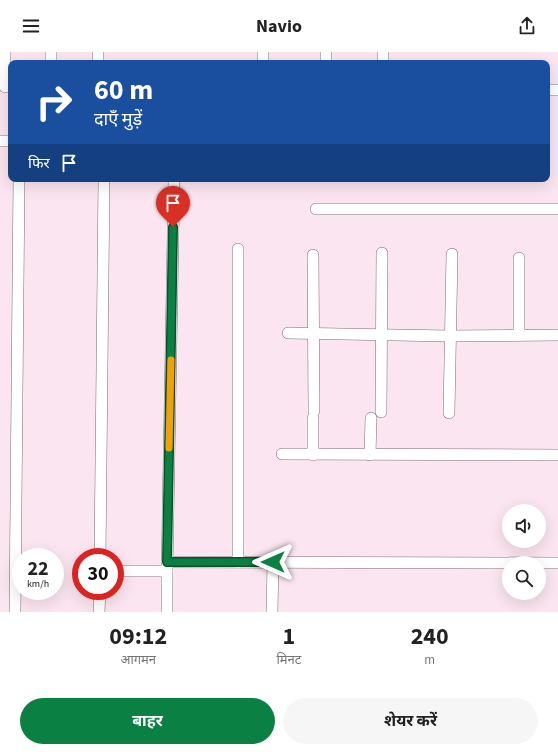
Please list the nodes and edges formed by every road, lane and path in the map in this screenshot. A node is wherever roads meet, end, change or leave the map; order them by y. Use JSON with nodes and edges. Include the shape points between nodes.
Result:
{"nodes":[{"id":1,"x":5,"y":52,"type":"edge"},
{"id":2,"x":5,"y":87,"type":"edge"},
{"id":3,"x":19,"y":182,"type":"edge"},
{"id":4,"x":104,"y":182,"type":"edge"},
{"id":5,"x":174,"y":182,"type":"edge"},
{"id":6,"x":316,"y":208,"type":"dead end"},
{"id":7,"x":558,"y":209,"type":"edge"},
{"id":8,"x":238,"y":249,"type":"dead end"},
{"id":9,"x":382,"y":253,"type":"dead end"},
{"id":10,"x":452,"y":254,"type":"dead end"},
{"id":11,"x":313,"y":255,"type":"dead end"},
{"id":12,"x":519,"y":258,"type":"dead end"},
{"id":13,"x":288,"y":332,"type":"dead end"},
{"id":14,"x":314,"y":333,"type":"junction"},
{"id":15,"x":381,"y":335,"type":"junction"},
{"id":16,"x":519,"y":335,"type":"junction"},
{"id":17,"x":558,"y":335,"type":"edge"},
{"id":18,"x":449,"y":336,"type":"junction"},
{"id":19,"x":381,"y":412,"type":"dead end"},
{"id":20,"x":449,"y":413,"type":"dead end"},
{"id":21,"x":371,"y":418,"type":"dead end"},
{"id":22,"x":282,"y":454,"type":"dead end"},
{"id":23,"x":313,"y":455,"type":"junction"},
{"id":24,"x":370,"y":455,"type":"junction"},
{"id":25,"x":558,"y":455,"type":"edge"},
{"id":26,"x":100,"y":548,"type":"edge"},
{"id":27,"x":238,"y":562,"type":"junction"},
{"id":28,"x":273,"y":562,"type":"junction"},
{"id":29,"x":558,"y":562,"type":"edge"},
{"id":30,"x":167,"y":567,"type":"junction"},
{"id":31,"x":124,"y":570,"type":"edge"},
{"id":32,"x":100,"y":600,"type":"edge"},
{"id":33,"x":15,"y":612,"type":"edge"},
{"id":34,"x":99,"y":612,"type":"edge"},
{"id":35,"x":167,"y":612,"type":"edge"},
{"id":36,"x":272,"y":612,"type":"edge"}],
"edges":[{"from":1,"to":2,"type":"street"},
{"from":3,"to":33,"type":"street"},
{"from":4,"to":26,"type":"street"},
{"from":5,"to":30,"type":"street"},
{"from":6,"to":7,"type":"street"},
{"from":8,"to":27,"type":"street"},
{"from":9,"to":15,"type":"street"},
{"from":10,"to":18,"type":"street"},
{"from":11,"to":14,"type":"street"},
{"from":12,"to":16,"type":"street"},
{"from":13,"to":14,"type":"street"},
{"from":14,"to":15,"type":"street"},
{"from":14,"to":23,"type":"street"},
{"from":15,"to":18,"type":"street"},
{"from":15,"to":19,"type":"street"},
{"from":16,"to":17,"type":"street"},
{"from":16,"to":18,"type":"street"},
{"from":18,"to":20,"type":"street"},
{"from":21,"to":24,"type":"street"},
{"from":22,"to":23,"type":"street"},
{"from":23,"to":24,"type":"street"},
{"from":24,"to":25,"type":"street"},
{"from":27,"to":28,"type":"street"},
{"from":27,"to":30,"type":"street"},
{"from":28,"to":29,"type":"street"},
{"from":28,"to":36,"type":"street"},
{"from":30,"to":31,"type":"street"},
{"from":30,"to":35,"type":"street"},
{"from":32,"to":34,"type":"street"}]}
